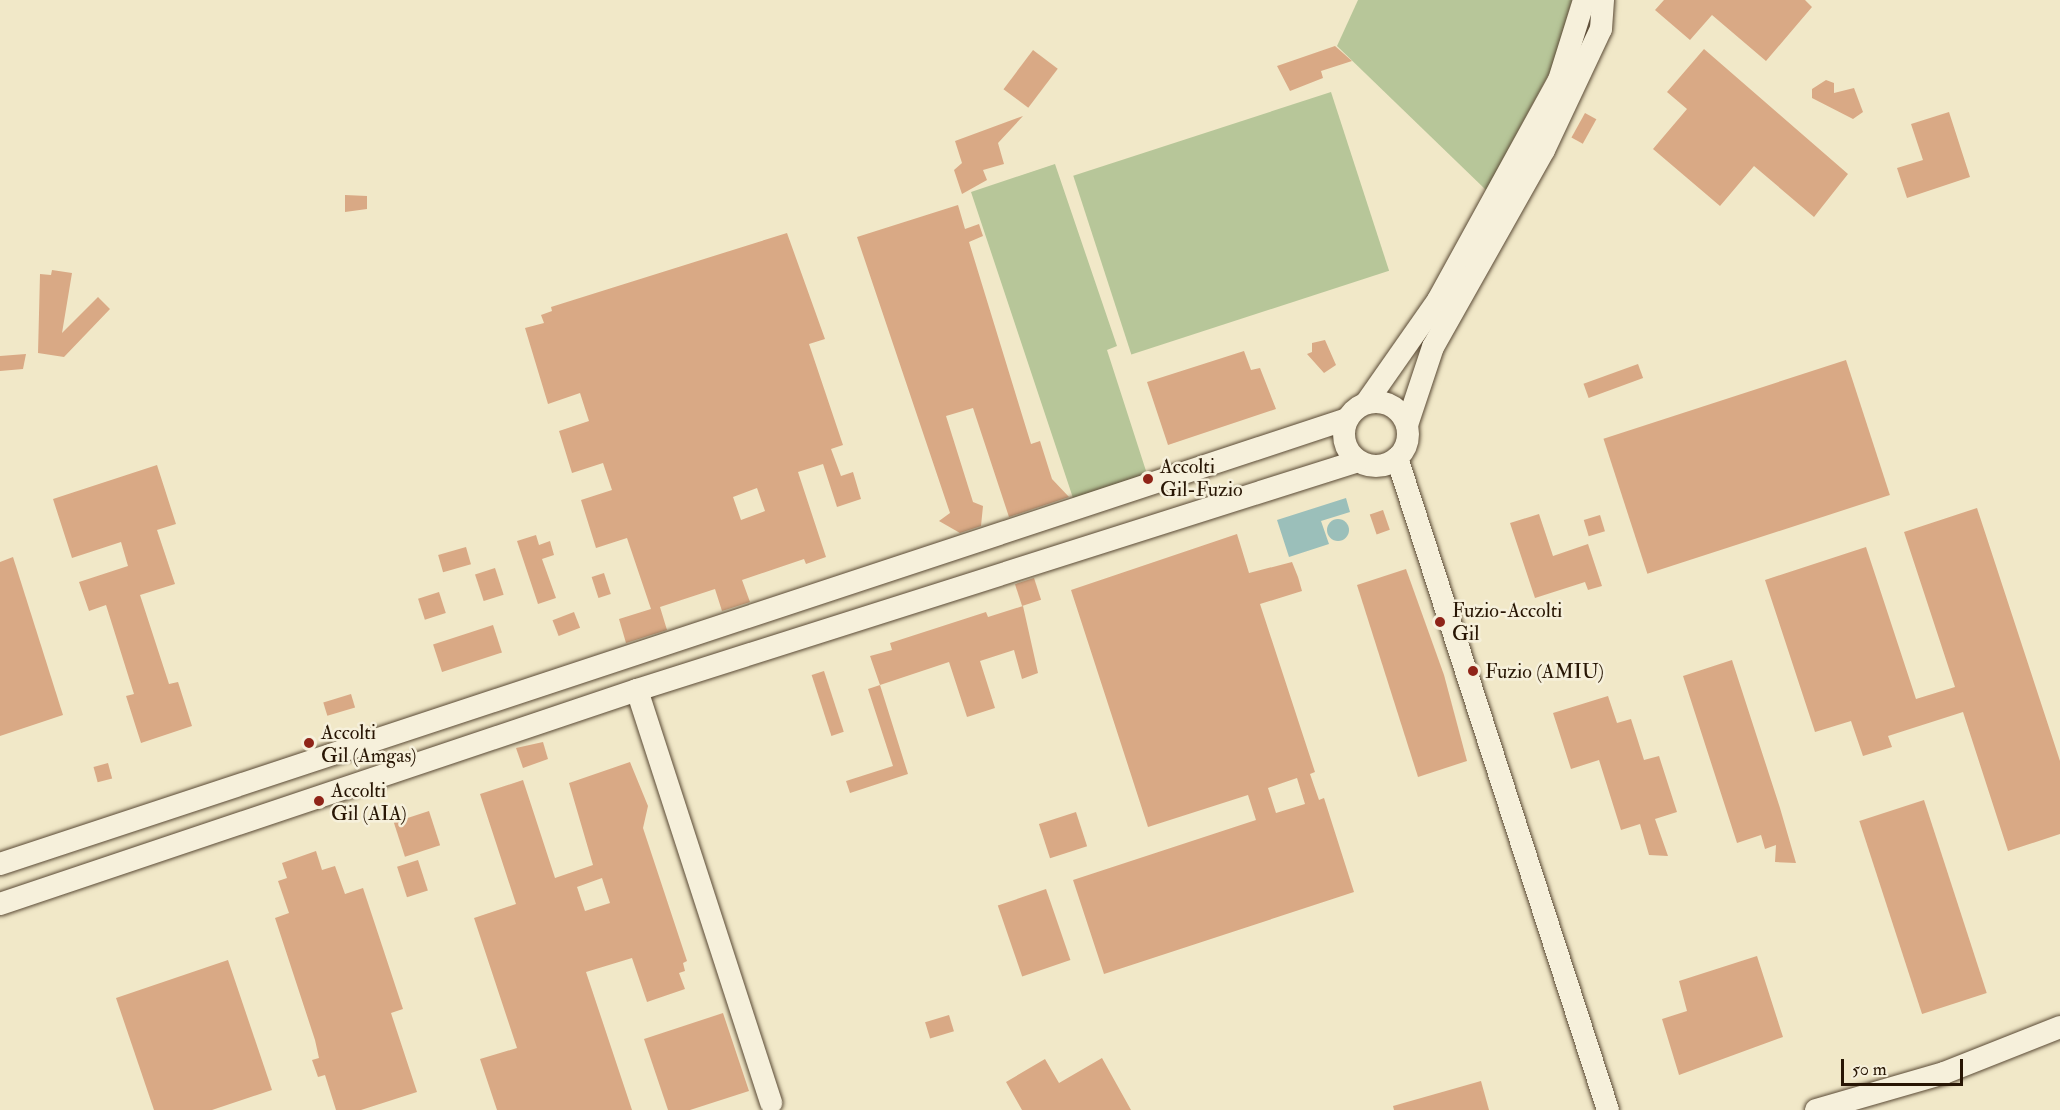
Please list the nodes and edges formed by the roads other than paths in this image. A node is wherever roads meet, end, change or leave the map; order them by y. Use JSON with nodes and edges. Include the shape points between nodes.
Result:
{"nodes":[{"id":1,"x":1584,"y":0,"type":"edge"},
{"id":2,"x":1603,"y":0,"type":"edge"},
{"id":3,"x":1617,"y":0,"type":"edge"},
{"id":4,"x":1601,"y":29,"type":"junction"},
{"id":5,"x":1366,"y":403,"type":"junction"},
{"id":6,"x":1347,"y":419,"type":"junction"},
{"id":7,"x":1407,"y":425,"type":"junction"},
{"id":8,"x":1397,"y":458,"type":"junction"},
{"id":9,"x":1358,"y":461,"type":"junction"},
{"id":10,"x":637,"y":690,"type":"junction"},
{"id":11,"x":0,"y":864,"type":"edge"},
{"id":12,"x":0,"y":904,"type":"edge"},
{"id":13,"x":2060,"y":1027,"type":"edge"},
{"id":14,"x":771,"y":1103,"type":"dead end"},
{"id":15,"x":1608,"y":1110,"type":"edge"},
{"id":16,"x":1816,"y":1110,"type":"edge"}],
"edges":[{"from":1,"to":5,"type":"street","via":[[1559,80],[1438,300]]},
{"from":2,"to":4,"type":"street"},
{"from":3,"to":4,"type":"street"},
{"from":4,"to":7,"type":"street","via":[[1544,150],[1433,348]]},
{"from":5,"to":6,"type":"street"},
{"from":5,"to":7,"type":"street","via":[[1386,403]]},
{"from":6,"to":9,"type":"street","via":[[1344,437]]},
{"from":6,"to":11,"type":"street"},
{"from":7,"to":8,"type":"street","via":[[1407,443]]},
{"from":8,"to":9,"type":"street","via":[[1378,466]]},
{"from":8,"to":15,"type":"street"},
{"from":9,"to":10,"type":"street"},
{"from":10,"to":12,"type":"street"},
{"from":10,"to":14,"type":"street"},
{"from":13,"to":16,"type":"street","via":[[1944,1073]]}]}
